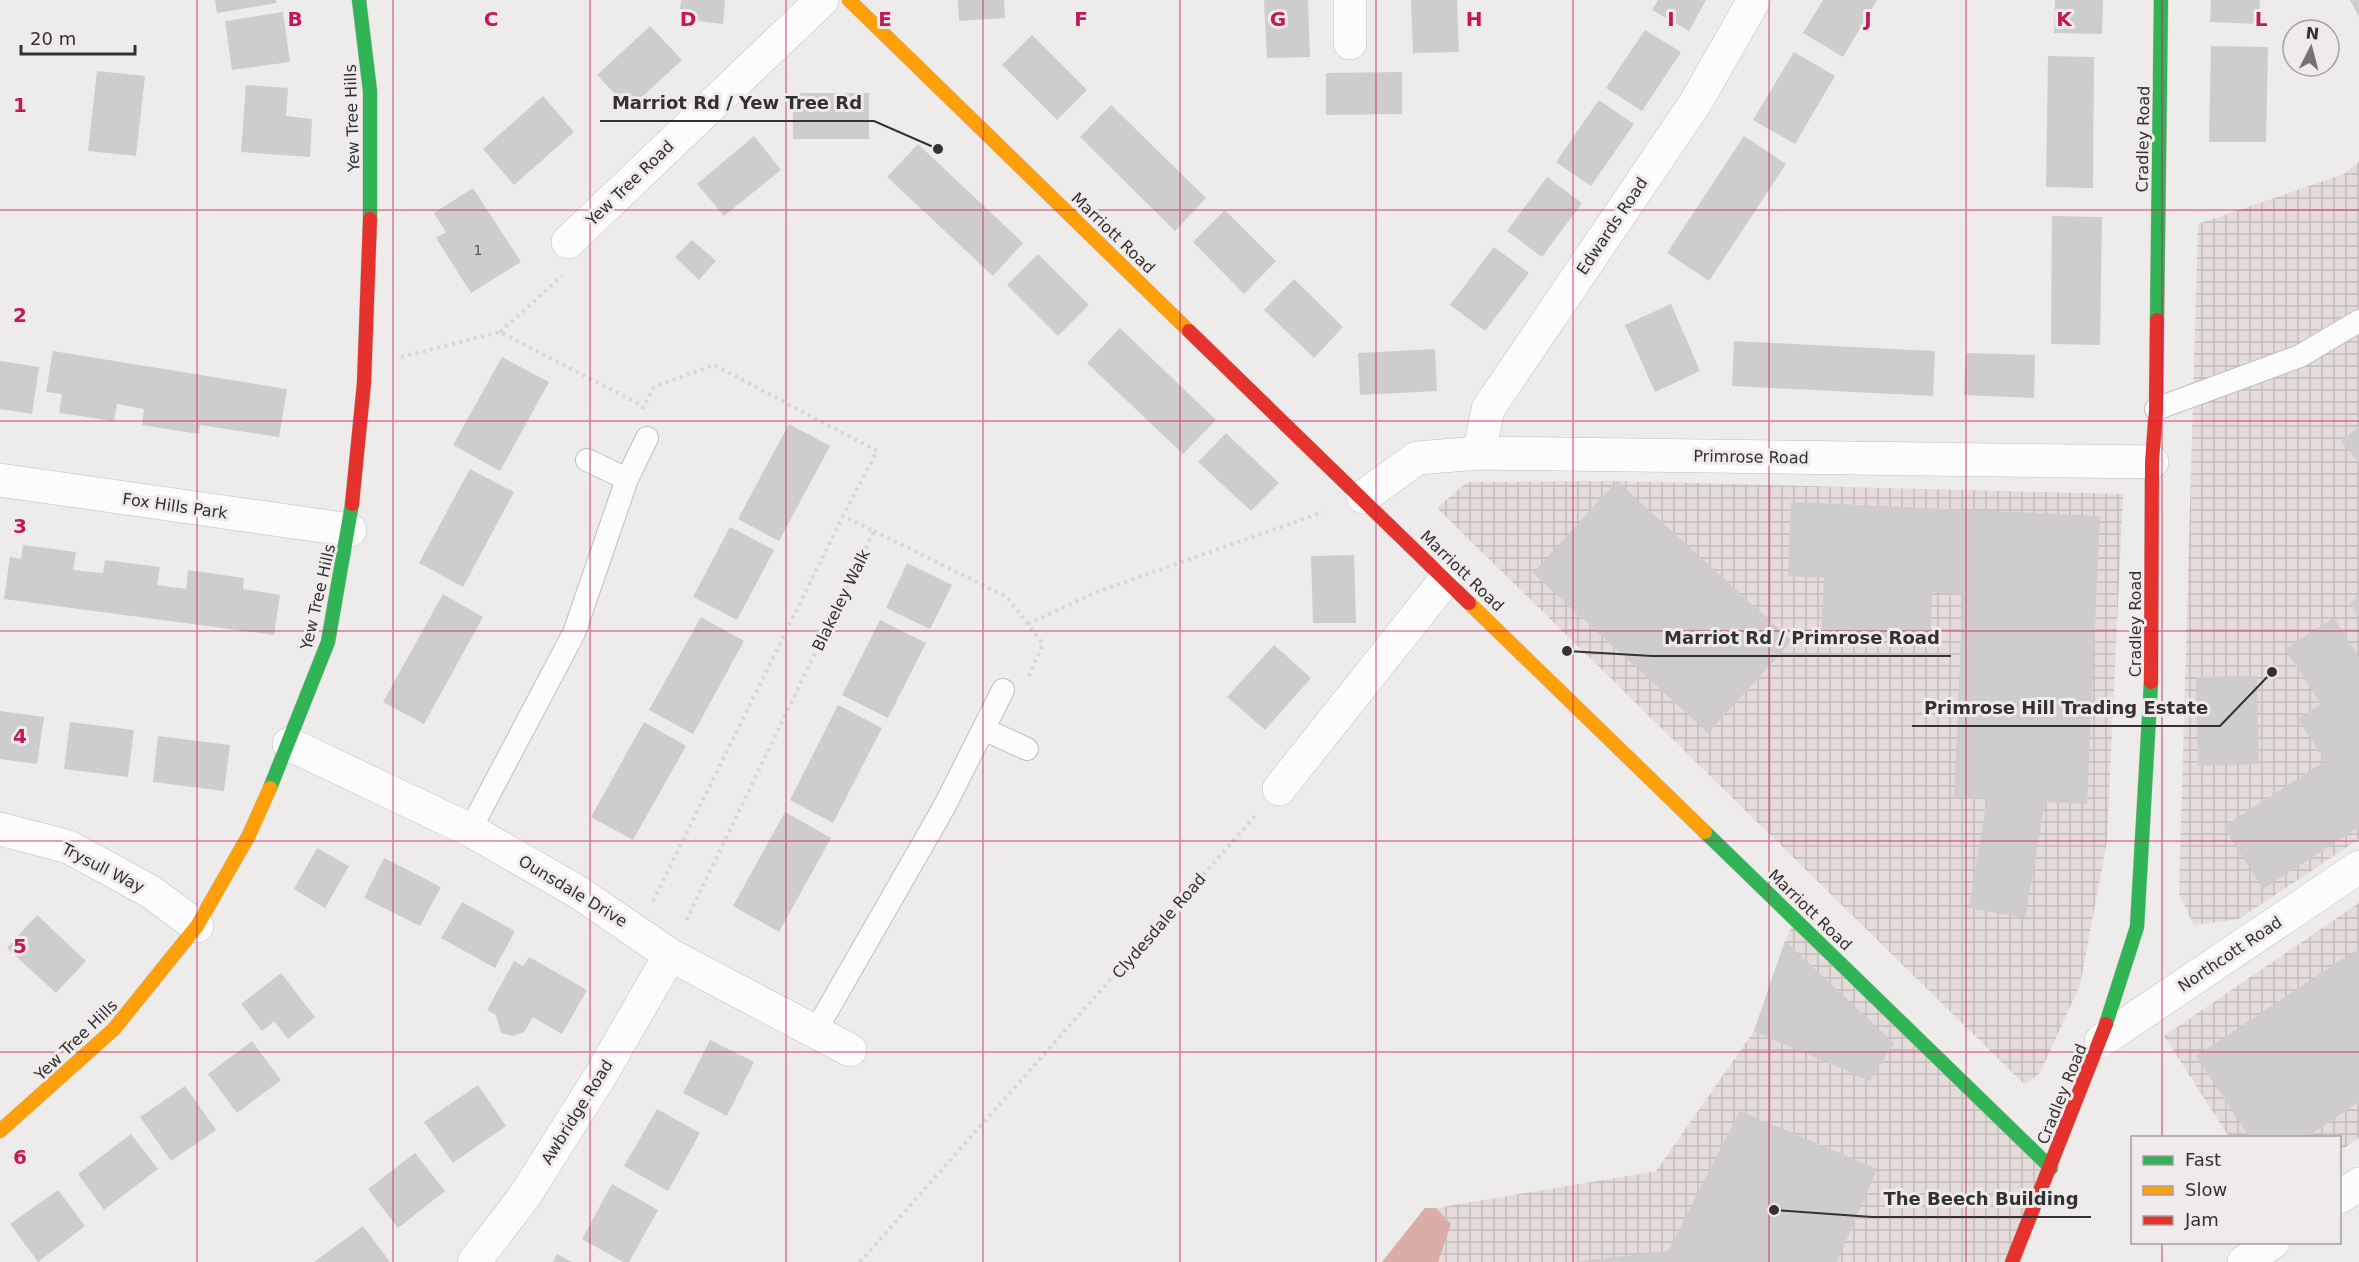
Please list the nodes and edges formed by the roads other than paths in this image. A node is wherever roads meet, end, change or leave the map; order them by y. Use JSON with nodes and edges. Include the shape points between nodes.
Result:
{"nodes":[{"id":1,"x":359,"y":0,"type":"edge"},
{"id":2,"x":822,"y":0,"type":"edge"},
{"id":3,"x":849,"y":0,"type":"edge"},
{"id":4,"x":1350,"y":0,"type":"edge"},
{"id":5,"x":1754,"y":0,"type":"edge"},
{"id":6,"x":2162,"y":0,"type":"edge"},
{"id":7,"x":1350,"y":43,"type":"dead end"},
{"id":8,"x":568,"y":242,"type":"road end"},
{"id":9,"x":2359,"y":321,"type":"edge"},
{"id":10,"x":2156,"y":409,"type":"junction"},
{"id":11,"x":647,"y":438,"type":"dead end"},
{"id":12,"x":1479,"y":453,"type":"junction"},
{"id":13,"x":587,"y":460,"type":"dead end"},
{"id":14,"x":2152,"y":462,"type":"junction"},
{"id":15,"x":627,"y":479,"type":"junction"},
{"id":16,"x":0,"y":480,"type":"edge"},
{"id":17,"x":1363,"y":497,"type":"junction"},
{"id":18,"x":350,"y":530,"type":"junction"},
{"id":19,"x":1446,"y":579,"type":"junction"},
{"id":20,"x":1003,"y":690,"type":"road end"},
{"id":21,"x":983,"y":729,"type":"junction"},
{"id":22,"x":289,"y":744,"type":"junction"},
{"id":23,"x":1027,"y":748,"type":"dead end"},
{"id":24,"x":1279,"y":789,"type":"road end"},
{"id":25,"x":0,"y":829,"type":"edge"},
{"id":26,"x":470,"y":830,"type":"junction"},
{"id":27,"x":2359,"y":867,"type":"edge"},
{"id":28,"x":197,"y":926,"type":"junction"},
{"id":29,"x":670,"y":954,"type":"junction"},
{"id":30,"x":815,"y":1032,"type":"junction"},
{"id":31,"x":2101,"y":1041,"type":"junction"},
{"id":32,"x":850,"y":1050,"type":"dead end"},
{"id":33,"x":0,"y":1131,"type":"edge"},
{"id":34,"x":2051,"y":1168,"type":"junction"},
{"id":35,"x":2359,"y":1184,"type":"edge"},
{"id":36,"x":2341,"y":1196,"type":"edge"},
{"id":37,"x":2269,"y":1244,"type":"edge"},
{"id":38,"x":474,"y":1262,"type":"edge"},
{"id":39,"x":2012,"y":1262,"type":"edge"},
{"id":40,"x":2244,"y":1262,"type":"edge"}],
"edges":[{"from":1,"to":18,"type":"street","name":"Yew Tree Hills","via":[[370,91],[370,257]]},
{"from":2,"to":8,"type":"street","name":"Yew Tree Road"},
{"from":3,"to":17,"type":"street","name":"Marriott Road"},
{"from":4,"to":7,"type":"street"},
{"from":5,"to":12,"type":"street","name":"Edwards Road","via":[[1696,102],[1488,409]]},
{"from":6,"to":10,"type":"street","name":"Cradley Road"},
{"from":9,"to":10,"type":"lane","via":[[2300,356]]},
{"from":10,"to":14,"type":"street","name":"Cradley Road"},
{"from":11,"to":15,"type":"lane"},
{"from":12,"to":14,"type":"street","name":"Primrose Road"},
{"from":12,"to":17,"type":"street","name":"Primrose Road","via":[[1417,458]]},
{"from":13,"to":15,"type":"lane"},
{"from":14,"to":31,"type":"street","name":"Cradley Road","via":[[2151,717],[2137,927]]},
{"from":15,"to":26,"type":"lane","via":[[574,633]]},
{"from":16,"to":18,"type":"street","name":"Fox Hills Park"},
{"from":17,"to":19,"type":"street","name":"Marriott Road"},
{"from":18,"to":22,"type":"street","name":"Yew Tree Hills","via":[[328,642]]},
{"from":19,"to":24,"type":"street"},
{"from":19,"to":34,"type":"street","name":"Marriott Road"},
{"from":20,"to":21,"type":"lane"},
{"from":21,"to":23,"type":"lane"},
{"from":21,"to":30,"type":"lane","via":[[943,810]]},
{"from":22,"to":26,"type":"street","name":"Ounsdale Drive"},
{"from":22,"to":28,"type":"street","name":"Yew Tree Hills","via":[[249,835]]},
{"from":25,"to":28,"type":"street","name":"Trysull Way","via":[[69,847],[151,892]]},
{"from":26,"to":29,"type":"street","name":"Ounsdale Drive","via":[[578,892]]},
{"from":27,"to":31,"type":"street","name":"Northcott Road"},
{"from":28,"to":33,"type":"street","name":"Yew Tree Hills","via":[[114,1029]]},
{"from":29,"to":30,"type":"street","name":"Ounsdale Drive"},
{"from":29,"to":38,"type":"street","name":"Awbridge Road","via":[[599,1078],[524,1197]]},
{"from":30,"to":32,"type":"street","name":"Ounsdale Drive"},
{"from":31,"to":34,"type":"street","name":"Cradley Road"},
{"from":34,"to":39,"type":"street","name":"Cradley Road"},
{"from":35,"to":36,"type":"street"},
{"from":37,"to":40,"type":"street"}]}
